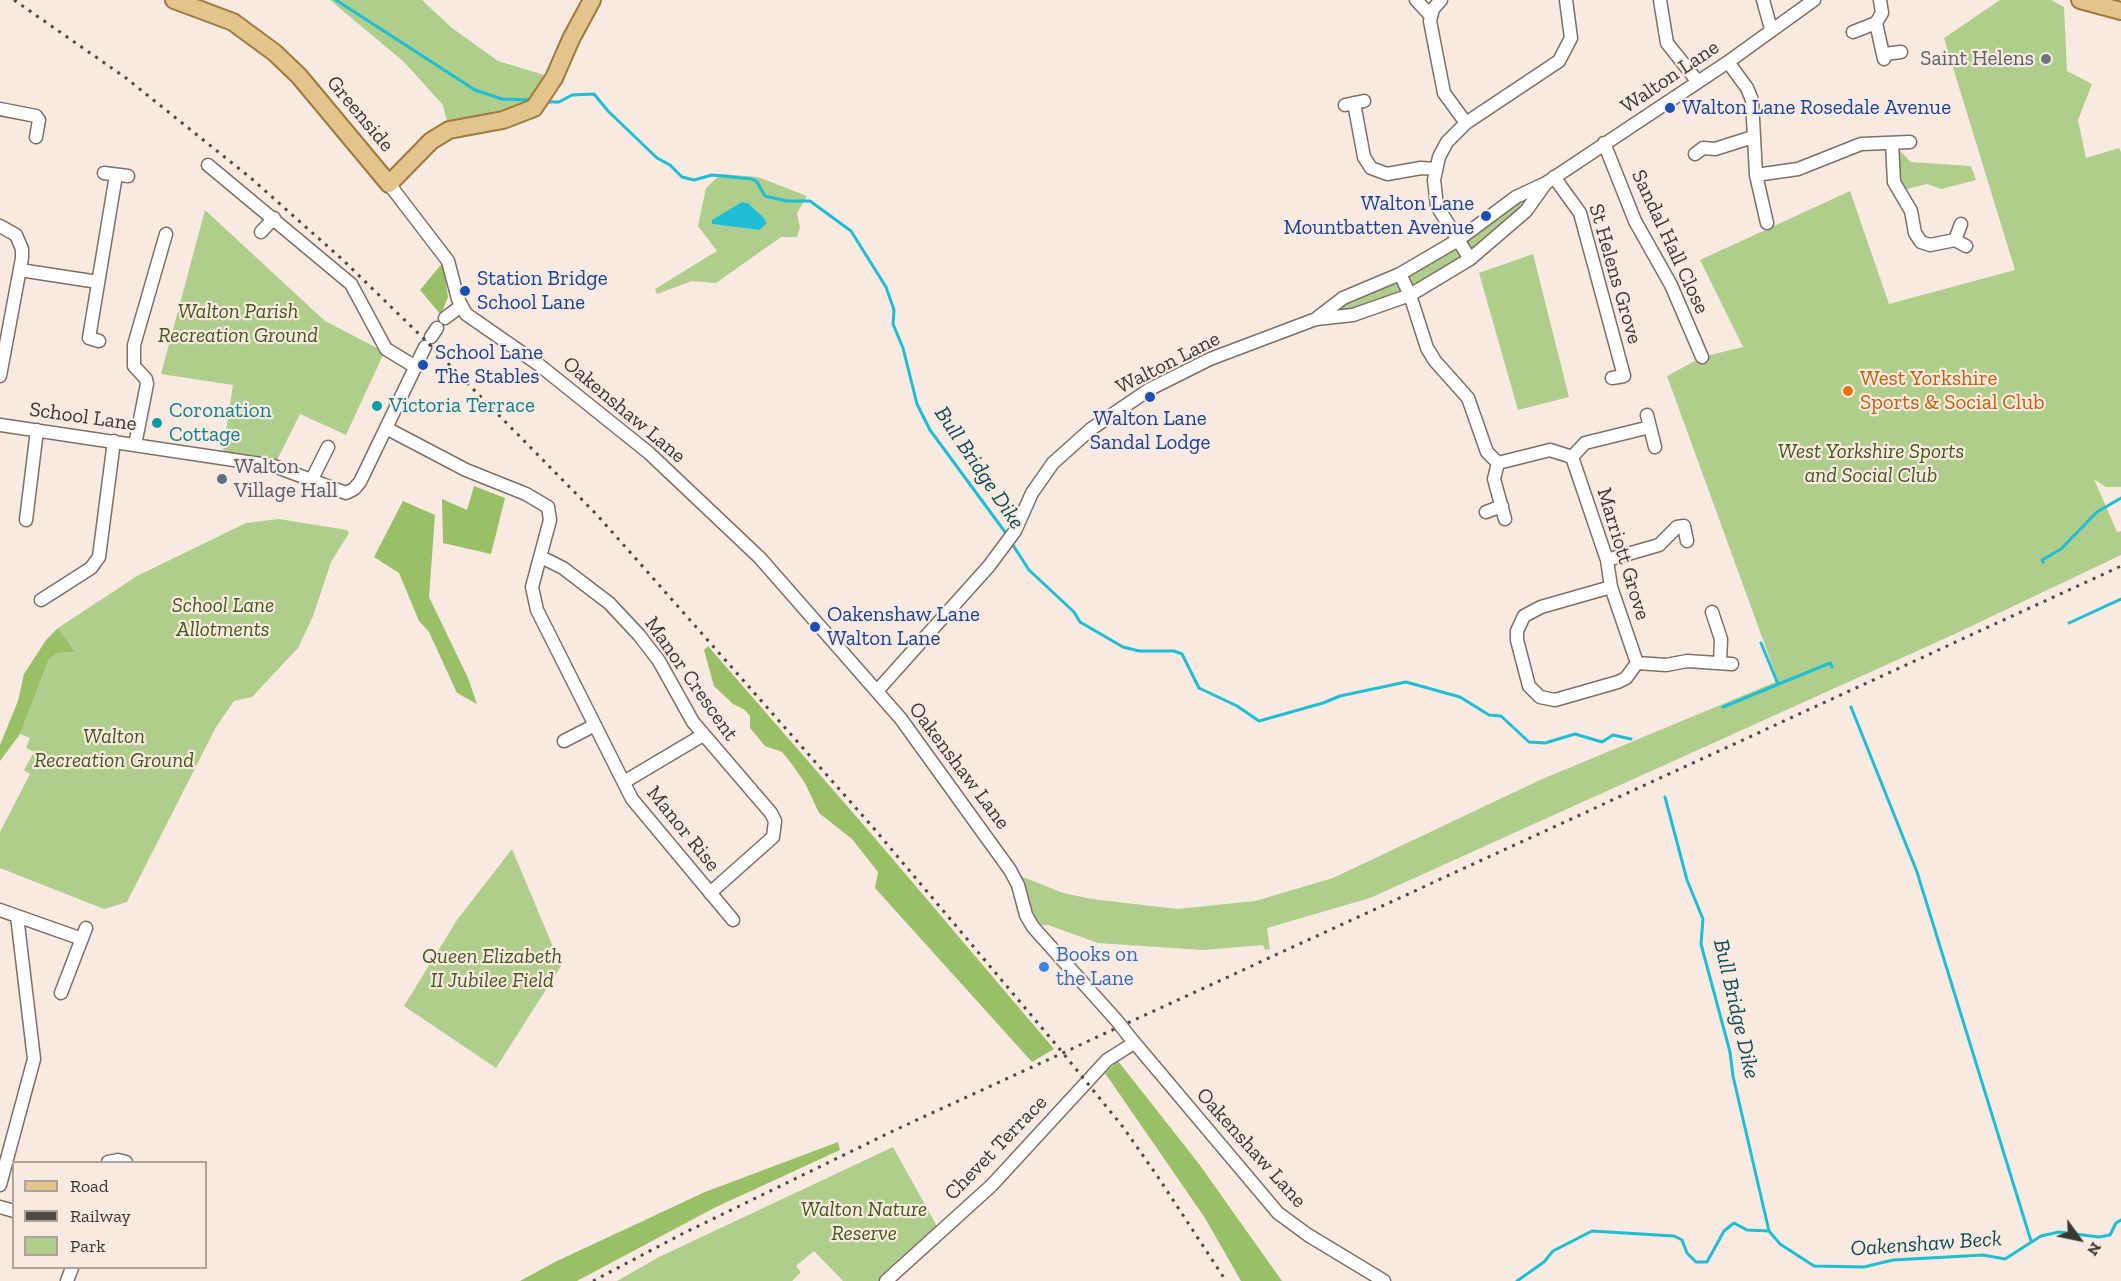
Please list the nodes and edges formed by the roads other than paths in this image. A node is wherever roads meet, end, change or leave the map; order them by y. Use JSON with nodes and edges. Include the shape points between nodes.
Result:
{"nodes":[{"id":1,"x":174,"y":0,"type":"edge"},
{"id":2,"x":592,"y":0,"type":"edge"},
{"id":3,"x":1416,"y":0,"type":"edge"},
{"id":4,"x":1441,"y":0,"type":"edge"},
{"id":5,"x":1566,"y":0,"type":"edge"},
{"id":6,"x":1660,"y":0,"type":"edge"},
{"id":7,"x":1763,"y":0,"type":"edge"},
{"id":8,"x":1814,"y":0,"type":"edge"},
{"id":9,"x":1880,"y":0,"type":"edge"},
{"id":10,"x":2080,"y":0,"type":"edge"},
{"id":11,"x":2121,"y":11,"type":"edge"},
{"id":12,"x":1430,"y":15,"type":"junction"},
{"id":13,"x":1876,"y":23,"type":"junction"},
{"id":14,"x":1772,"y":29,"type":"junction"},
{"id":15,"x":1853,"y":32,"type":"dead end"},
{"id":16,"x":1901,"y":52,"type":"dead end"},
{"id":17,"x":1728,"y":62,"type":"junction"},
{"id":18,"x":1698,"y":82,"type":"junction"},
{"id":19,"x":1354,"y":103,"type":"dead end"},
{"id":20,"x":0,"y":110,"type":"edge"},
{"id":21,"x":1466,"y":123,"type":"junction"},
{"id":22,"x":36,"y":137,"type":"dead end"},
{"id":23,"x":1753,"y":137,"type":"junction"},
{"id":24,"x":1910,"y":142,"type":"dead end"},
{"id":25,"x":1604,"y":143,"type":"junction"},
{"id":26,"x":1892,"y":143,"type":"junction"},
{"id":27,"x":1695,"y":153,"type":"dead end"},
{"id":28,"x":208,"y":165,"type":"dead end"},
{"id":29,"x":1436,"y":169,"type":"junction"},
{"id":30,"x":116,"y":175,"type":"dead end"},
{"id":31,"x":1756,"y":175,"type":"junction"},
{"id":32,"x":1550,"y":180,"type":"junction"},
{"id":33,"x":389,"y":184,"type":"junction"},
{"id":34,"x":274,"y":218,"type":"junction"},
{"id":35,"x":1767,"y":224,"type":"dead end"},
{"id":36,"x":1961,"y":224,"type":"dead end"},
{"id":37,"x":0,"y":226,"type":"edge"},
{"id":38,"x":261,"y":232,"type":"dead end"},
{"id":39,"x":166,"y":234,"type":"dead end"},
{"id":40,"x":1458,"y":240,"type":"junction"},
{"id":41,"x":1470,"y":259,"type":"junction"},
{"id":42,"x":20,"y":270,"type":"junction"},
{"id":43,"x":1400,"y":274,"type":"junction"},
{"id":44,"x":98,"y":282,"type":"junction"},
{"id":45,"x":1410,"y":295,"type":"junction"},
{"id":46,"x":461,"y":306,"type":"junction"},
{"id":47,"x":1316,"y":319,"type":"junction"},
{"id":48,"x":99,"y":340,"type":"dead end"},
{"id":49,"x":1702,"y":357,"type":"dead end"},
{"id":50,"x":414,"y":366,"type":"junction"},
{"id":51,"x":0,"y":376,"type":"edge"},
{"id":52,"x":1612,"y":378,"type":"dead end"},
{"id":53,"x":0,"y":425,"type":"edge"},
{"id":54,"x":386,"y":428,"type":"junction"},
{"id":55,"x":37,"y":430,"type":"junction"},
{"id":56,"x":114,"y":441,"type":"junction"},
{"id":57,"x":135,"y":445,"type":"junction"},
{"id":58,"x":1655,"y":447,"type":"dead end"},
{"id":59,"x":324,"y":450,"type":"dead end"},
{"id":60,"x":1572,"y":457,"type":"junction"},
{"id":61,"x":1498,"y":463,"type":"junction"},
{"id":62,"x":311,"y":481,"type":"junction"},
{"id":63,"x":1486,"y":512,"type":"dead end"},
{"id":64,"x":24,"y":520,"type":"dead end"},
{"id":65,"x":1687,"y":541,"type":"dead end"},
{"id":66,"x":541,"y":557,"type":"junction"},
{"id":67,"x":1607,"y":560,"type":"junction"},
{"id":68,"x":1611,"y":586,"type":"junction"},
{"id":69,"x":41,"y":600,"type":"dead end"},
{"id":70,"x":1712,"y":612,"type":"dead end"},
{"id":71,"x":1637,"y":663,"type":"junction"},
{"id":72,"x":877,"y":691,"type":"junction"},
{"id":73,"x":596,"y":725,"type":"junction"},
{"id":74,"x":704,"y":735,"type":"junction"},
{"id":75,"x":564,"y":741,"type":"dead end"},
{"id":76,"x":624,"y":783,"type":"junction"},
{"id":77,"x":710,"y":893,"type":"junction"},
{"id":78,"x":0,"y":910,"type":"edge"},
{"id":79,"x":17,"y":916,"type":"junction"},
{"id":80,"x":733,"y":920,"type":"dead end"},
{"id":81,"x":61,"y":993,"type":"dead end"},
{"id":82,"x":1131,"y":1039,"type":"junction"},
{"id":83,"x":0,"y":1185,"type":"edge"},
{"id":84,"x":886,"y":1281,"type":"edge"},
{"id":85,"x":1384,"y":1281,"type":"edge"}],
"edges":[{"from":1,"to":33,"type":"main road","name":"Greenside","via":[[233,22],[275,53],[299,76]]},
{"from":2,"to":33,"type":"main road","via":[[540,101],[525,113],[449,130],[431,141]]},
{"from":3,"to":12,"type":"street"},
{"from":4,"to":12,"type":"street"},
{"from":5,"to":21,"type":"street","via":[[1571,38],[1560,61]]},
{"from":6,"to":18,"type":"street","via":[[1667,44]]},
{"from":7,"to":14,"type":"street"},
{"from":8,"to":14,"type":"street","name":"Walton Lane"},
{"from":9,"to":13,"type":"street","via":[[1882,14]]},
{"from":10,"to":11,"type":"main road"},
{"from":12,"to":21,"type":"street","via":[[1444,93]]},
{"from":13,"to":15,"type":"street"},
{"from":13,"to":16,"type":"street","via":[[1884,57]]},
{"from":14,"to":17,"type":"street","name":"Walton Lane"},
{"from":17,"to":18,"type":"street","name":"Walton Lane"},
{"from":17,"to":23,"type":"street","via":[[1752,100]]},
{"from":18,"to":25,"type":"street","name":"Walton Lane"},
{"from":19,"to":29,"type":"street","via":[[1364,157],[1371,168],[1387,174]]},
{"from":20,"to":22,"type":"street","via":[[36,116]]},
{"from":21,"to":29,"type":"street","via":[[1447,142]]},
{"from":23,"to":27,"type":"street"},
{"from":23,"to":31,"type":"street"},
{"from":24,"to":26,"type":"street"},
{"from":25,"to":32,"type":"street","name":"Walton Lane"},
{"from":25,"to":49,"type":"street","name":"Sandal Hall Close","via":[[1635,221],[1671,285]]},
{"from":26,"to":31,"type":"street","via":[[1861,144],[1798,169]]},
{"from":26,"to":36,"type":"street","via":[[1891,172],[1911,211],[1915,234],[1921,242],[1960,243]]},
{"from":28,"to":34,"type":"street"},
{"from":29,"to":40,"type":"street","via":[[1437,206]]},
{"from":30,"to":44,"type":"street"},
{"from":31,"to":35,"type":"street"},
{"from":32,"to":40,"type":"street","name":"Walton Lane","via":[[1516,198]]},
{"from":32,"to":41,"type":"street","name":"Walton Lane","via":[[1526,211]]},
{"from":32,"to":52,"type":"street","name":"St Helens Grove","via":[[1580,213],[1624,376]]},
{"from":33,"to":46,"type":"street","name":"Greenside","via":[[448,261]]},
{"from":34,"to":38,"type":"street"},
{"from":34,"to":50,"type":"street","via":[[351,284],[378,324],[386,349]]},
{"from":37,"to":42,"type":"street","via":[[11,230],[20,241]]},
{"from":39,"to":57,"type":"street","via":[[134,345],[134,366],[147,384]]},
{"from":40,"to":41,"type":"street"},
{"from":40,"to":43,"type":"street","name":"Walton Lane"},
{"from":41,"to":45,"type":"street","name":"Walton Lane"},
{"from":42,"to":44,"type":"street"},
{"from":42,"to":51,"type":"street"},
{"from":43,"to":45,"type":"street"},
{"from":43,"to":47,"type":"street","name":"Walton Lane","via":[[1343,298]]},
{"from":44,"to":48,"type":"street","via":[[89,339]]},
{"from":45,"to":47,"type":"street","name":"Walton Lane","via":[[1353,315]]},
{"from":45,"to":61,"type":"street","via":[[1427,348],[1468,398],[1483,445]]},
{"from":46,"to":50,"type":"street","name":"School Lane","via":[[435,333]]},
{"from":46,"to":72,"type":"street","name":"Oakenshaw Lane","via":[[472,319],[538,364],[649,453],[760,558]]},
{"from":47,"to":72,"type":"street","name":"Walton Lane","via":[[1210,359],[1150,388],[1091,429],[1053,463],[1032,493],[1009,539]]},
{"from":50,"to":54,"type":"street","name":"School Lane"},
{"from":53,"to":55,"type":"street","name":"School Lane"},
{"from":54,"to":62,"type":"street","name":"School Lane","via":[[354,489],[340,492]]},
{"from":54,"to":66,"type":"street","name":"Manor Rise","via":[[548,507],[550,520]]},
{"from":55,"to":56,"type":"street","name":"School Lane"},
{"from":55,"to":64,"type":"street"},
{"from":56,"to":57,"type":"street","name":"School Lane"},
{"from":56,"to":69,"type":"street","via":[[99,558],[91,568],[52,589]]},
{"from":57,"to":62,"type":"street","name":"School Lane","via":[[274,466]]},
{"from":58,"to":60,"type":"street","via":[[1648,421],[1585,443]]},
{"from":59,"to":62,"type":"street"},
{"from":60,"to":61,"type":"street","via":[[1550,450]]},
{"from":60,"to":67,"type":"street","name":"Marriott Grove"},
{"from":61,"to":63,"type":"street","via":[[1494,479],[1504,513]]},
{"from":65,"to":67,"type":"street","via":[[1684,526],[1671,532],[1659,545]]},
{"from":66,"to":73,"type":"street","name":"Manor Rise","via":[[533,598]]},
{"from":66,"to":74,"type":"street","name":"Manor Crescent","via":[[563,568],[609,603],[639,635]]},
{"from":67,"to":68,"type":"street","name":"Marriott Grove"},
{"from":68,"to":71,"type":"street","name":"Marriott Grove"},
{"from":68,"to":71,"type":"street","via":[[1540,607],[1524,616],[1517,640],[1528,686],[1540,697],[1556,700],[1618,682]]},
{"from":70,"to":71,"type":"street","via":[[1726,664]]},
{"from":72,"to":82,"type":"street","name":"Oakenshaw Lane","bridge":true,"via":[[999,854],[1018,885],[1033,927]]},
{"from":73,"to":75,"type":"street"},
{"from":73,"to":76,"type":"street","name":"Manor Rise"},
{"from":74,"to":76,"type":"street"},
{"from":74,"to":77,"type":"street","name":"Manor Crescent","via":[[775,821],[773,837]]},
{"from":76,"to":77,"type":"street","name":"Manor Rise","via":[[640,811]]},
{"from":77,"to":80,"type":"street","name":"Manor Rise"},
{"from":78,"to":79,"type":"street"},
{"from":79,"to":81,"type":"street","via":[[84,933]]},
{"from":79,"to":83,"type":"street","via":[[34,1059]]},
{"from":82,"to":84,"type":"street","name":"Chevet Terrace","via":[[992,1185]]},
{"from":82,"to":85,"type":"street","name":"Oakenshaw Lane","via":[[1278,1213]]}]}
